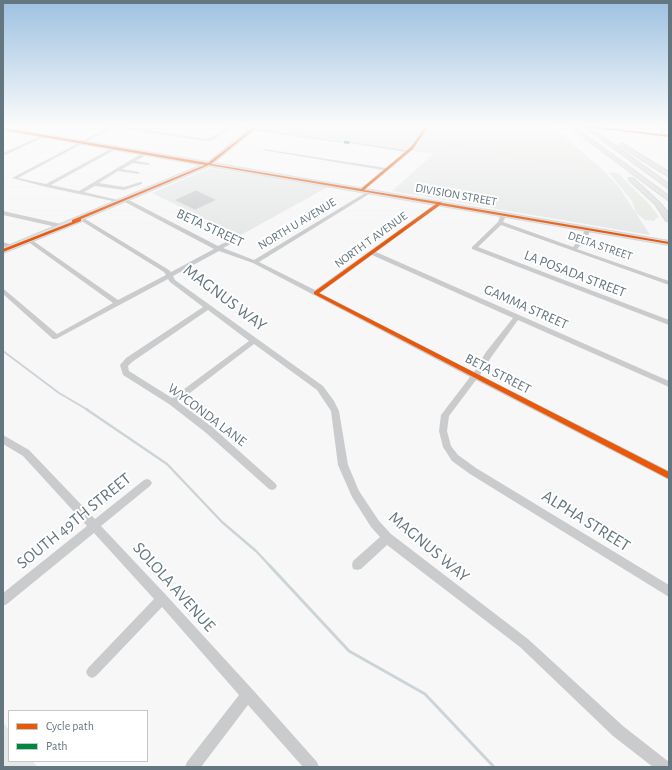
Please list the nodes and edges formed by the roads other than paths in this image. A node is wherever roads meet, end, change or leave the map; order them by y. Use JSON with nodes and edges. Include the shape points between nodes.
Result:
{"nodes":[{"id":1,"x":47,"y":161,"type":"edge"},
{"id":2,"x":92,"y":161,"type":"edge"},
{"id":3,"x":132,"y":161,"type":"joint"},
{"id":4,"x":193,"y":161,"type":"edge"},
{"id":5,"x":213,"y":161,"type":"edge"},
{"id":6,"x":334,"y":161,"type":"edge"},
{"id":7,"x":395,"y":161,"type":"edge"},
{"id":8,"x":612,"y":161,"type":"edge"},
{"id":9,"x":617,"y":161,"type":"edge"},
{"id":10,"x":633,"y":161,"type":"edge"},
{"id":11,"x":647,"y":161,"type":"edge"},
{"id":12,"x":147,"y":164,"type":"dead end"},
{"id":13,"x":209,"y":164,"type":"junction"},
{"id":14,"x":386,"y":169,"type":"junction"},
{"id":15,"x":118,"y":170,"type":"junction"},
{"id":16,"x":137,"y":173,"type":"dead end"},
{"id":17,"x":669,"y":175,"type":"edge"},
{"id":18,"x":140,"y":183,"type":"dead end"},
{"id":19,"x":94,"y":184,"type":"junction"},
{"id":20,"x":46,"y":186,"type":"junction"},
{"id":21,"x":669,"y":187,"type":"edge"},
{"id":22,"x":362,"y":190,"type":"junction"},
{"id":23,"x":372,"y":191,"type":"junction"},
{"id":24,"x":79,"y":193,"type":"junction"},
{"id":25,"x":669,"y":200,"type":"edge"},
{"id":26,"x":122,"y":201,"type":"junction"},
{"id":27,"x":440,"y":203,"type":"junction"},
{"id":28,"x":3,"y":214,"type":"edge"},
{"id":29,"x":504,"y":214,"type":"junction"},
{"id":30,"x":669,"y":219,"type":"edge"},
{"id":31,"x":82,"y":220,"type":"junction"},
{"id":32,"x":73,"y":221,"type":"junction"},
{"id":33,"x":500,"y":224,"type":"junction"},
{"id":34,"x":62,"y":226,"type":"junction"},
{"id":35,"x":588,"y":228,"type":"junction"},
{"id":36,"x":238,"y":238,"type":"dead end"},
{"id":37,"x":29,"y":240,"type":"junction"},
{"id":38,"x":669,"y":243,"type":"edge"},
{"id":39,"x":3,"y":244,"type":"edge"},
{"id":40,"x":12,"y":247,"type":"junction"},
{"id":41,"x":219,"y":249,"type":"junction"},
{"id":42,"x":574,"y":249,"type":"junction"},
{"id":43,"x":3,"y":251,"type":"edge"},
{"id":44,"x":372,"y":253,"type":"junction"},
{"id":45,"x":255,"y":262,"type":"junction"},
{"id":46,"x":170,"y":276,"type":"junction"},
{"id":47,"x":669,"y":282,"type":"edge"},
{"id":48,"x":3,"y":291,"type":"edge"},
{"id":49,"x":316,"y":294,"type":"junction"},
{"id":50,"x":118,"y":304,"type":"junction"},
{"id":51,"x":208,"y":308,"type":"junction"},
{"id":52,"x":517,"y":317,"type":"junction"},
{"id":53,"x":669,"y":323,"type":"edge"},
{"id":54,"x":255,"y":340,"type":"junction"},
{"id":55,"x":475,"y":376,"type":"junction"},
{"id":56,"x":669,"y":384,"type":"edge"},
{"id":57,"x":172,"y":402,"type":"junction"},
{"id":58,"x":3,"y":439,"type":"edge"},
{"id":59,"x":669,"y":476,"type":"edge"},
{"id":60,"x":147,"y":483,"type":"dead end"},
{"id":61,"x":272,"y":486,"type":"dead end"},
{"id":62,"x":94,"y":526,"type":"junction"},
{"id":63,"x":387,"y":538,"type":"junction"},
{"id":64,"x":357,"y":565,"type":"dead end"},
{"id":65,"x":669,"y":591,"type":"edge"},
{"id":66,"x":162,"y":599,"type":"junction"},
{"id":67,"x":3,"y":600,"type":"edge"},
{"id":68,"x":92,"y":672,"type":"dead end"},
{"id":69,"x":248,"y":695,"type":"junction"},
{"id":70,"x":192,"y":767,"type":"edge"},
{"id":71,"x":312,"y":767,"type":"edge"},
{"id":72,"x":664,"y":767,"type":"edge"}],
"edges":[{"from":1,"to":20,"type":"street","name":"BETA STREET","via":[[14,178]]},
{"from":2,"to":20,"type":"street"},
{"from":3,"to":12,"type":"street"},
{"from":3,"to":15,"type":"street"},
{"from":4,"to":13,"type":"main road","name":"DIVISION STREET"},
{"from":5,"to":13,"type":"main road"},
{"from":6,"to":14,"type":"street"},
{"from":7,"to":14,"type":"street"},
{"from":8,"to":30,"type":"highway","via":[[657,203]]},
{"from":9,"to":25,"type":"highway"},
{"from":10,"to":21,"type":"highway"},
{"from":11,"to":17,"type":"highway"},
{"from":13,"to":22,"type":"main road","name":"DIVISION STREET"},
{"from":13,"to":26,"type":"main road"},
{"from":14,"to":22,"type":"street"},
{"from":15,"to":16,"type":"street"},
{"from":15,"to":19,"type":"street"},
{"from":18,"to":19,"type":"street","via":[[124,189]]},
{"from":19,"to":24,"type":"street"},
{"from":20,"to":24,"type":"street","name":"BETA STREET"},
{"from":22,"to":23,"type":"main road","name":"DIVISION STREET"},
{"from":23,"to":27,"type":"main road","name":"DIVISION STREET"},
{"from":23,"to":45,"type":"street","name":"NORTH U AVENUE"},
{"from":24,"to":26,"type":"street","name":"BETA STREET"},
{"from":26,"to":31,"type":"main road"},
{"from":26,"to":32,"type":"main road"},
{"from":26,"to":41,"type":"street","name":"BETA STREET"},
{"from":27,"to":29,"type":"main road","name":"DIVISION STREET"},
{"from":27,"to":44,"type":"street","name":"NORTH T AVENUE"},
{"from":28,"to":34,"type":"street"},
{"from":29,"to":33,"type":"street"},
{"from":29,"to":35,"type":"main road","name":"DIVISION STREET"},
{"from":31,"to":32,"type":"main road"},
{"from":31,"to":46,"type":"street","via":[[167,271]]},
{"from":32,"to":34,"type":"main road"},
{"from":33,"to":42,"type":"street","name":"DELTA STREET"},
{"from":33,"to":53,"type":"street","name":"LA POSADA STREET","via":[[474,248]]},
{"from":34,"to":37,"type":"main road"},
{"from":35,"to":38,"type":"main road","name":"DIVISION STREET"},
{"from":35,"to":42,"type":"street"},
{"from":36,"to":41,"type":"street"},
{"from":37,"to":40,"type":"main road"},
{"from":37,"to":50,"type":"street"},
{"from":39,"to":40,"type":"street"},
{"from":40,"to":43,"type":"main road"},
{"from":41,"to":45,"type":"street","name":"BETA STREET"},
{"from":41,"to":46,"type":"street"},
{"from":42,"to":47,"type":"street","name":"DELTA STREET"},
{"from":44,"to":49,"type":"street","name":"NORTH T AVENUE"},
{"from":44,"to":52,"type":"street","name":"GAMMA STREET"},
{"from":45,"to":49,"type":"street","name":"BETA STREET"},
{"from":46,"to":50,"type":"street"},
{"from":46,"to":51,"type":"street","name":"MAGNUS WAY"},
{"from":48,"to":50,"type":"street","via":[[56,337]]},
{"from":49,"to":55,"type":"street","name":"BETA STREET"},
{"from":51,"to":54,"type":"street","name":"MAGNUS WAY"},
{"from":51,"to":57,"type":"street","name":"WYCONDA LANE","via":[[134,355],[124,365],[126,373]]},
{"from":52,"to":55,"type":"street","name":"ALPHA STREET"},
{"from":52,"to":56,"type":"street","name":"GAMMA STREET"},
{"from":54,"to":57,"type":"street"},
{"from":54,"to":63,"type":"street","name":"MAGNUS WAY","via":[[320,388],[331,402],[343,465],[355,494]]},
{"from":55,"to":59,"type":"street","name":"BETA STREET"},
{"from":55,"to":65,"type":"street","name":"ALPHA STREET","via":[[443,420],[447,446],[455,458],[486,480]]},
{"from":57,"to":61,"type":"street","name":"WYCONDA LANE","via":[[215,435]]},
{"from":58,"to":62,"type":"street","name":"SOLOLA AVENUE","via":[[26,453]]},
{"from":60,"to":62,"type":"street","name":"SOUTH 49TH STREET"},
{"from":62,"to":66,"type":"street","name":"SOLOLA AVENUE"},
{"from":62,"to":67,"type":"street","name":"SOUTH 49TH STREET"},
{"from":63,"to":64,"type":"street"},
{"from":63,"to":72,"type":"street","name":"MAGNUS WAY","via":[[524,643],[618,731]]},
{"from":66,"to":68,"type":"street"},
{"from":66,"to":69,"type":"street","name":"SOLOLA AVENUE"},
{"from":69,"to":70,"type":"street"},
{"from":69,"to":71,"type":"street","name":"SOLOLA AVENUE"}]}
